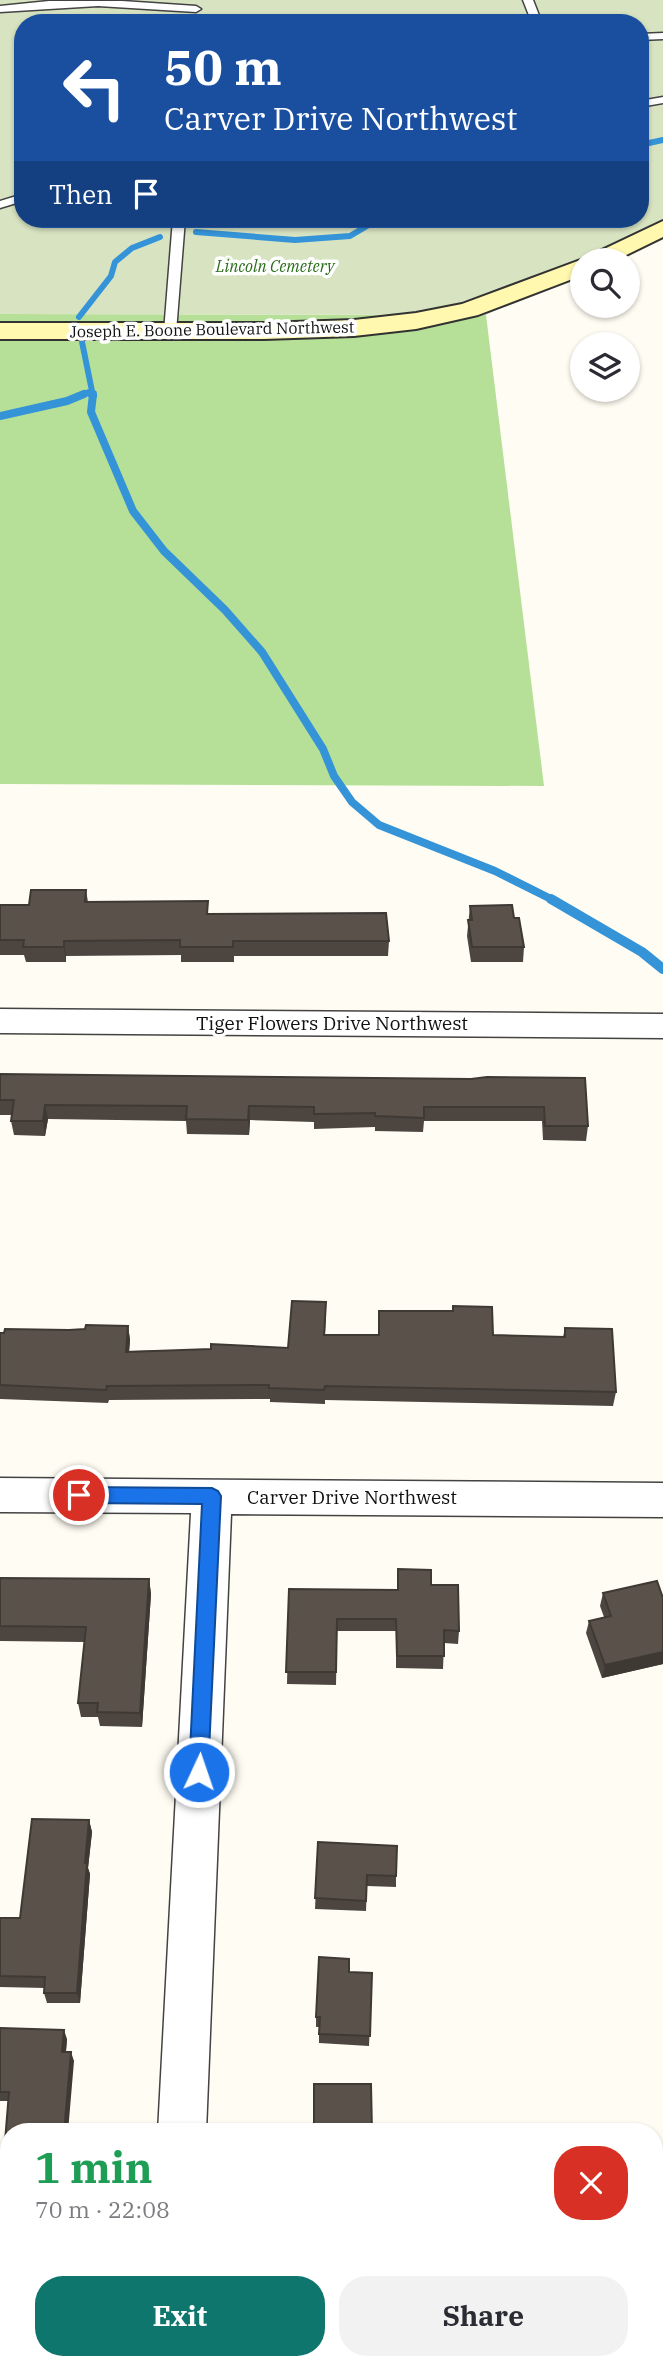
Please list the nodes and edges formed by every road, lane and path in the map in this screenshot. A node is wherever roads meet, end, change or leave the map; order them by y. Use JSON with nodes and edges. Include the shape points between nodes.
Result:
{"nodes":[{"id":1,"x":197,"y":5,"type":"edge"},
{"id":2,"x":0,"y":9,"type":"edge"},
{"id":3,"x":178,"y":228,"type":"edge"},
{"id":4,"x":663,"y":228,"type":"edge"},
{"id":5,"x":621,"y":248,"type":"edge"},
{"id":6,"x":570,"y":272,"type":"edge"},
{"id":7,"x":0,"y":331,"type":"edge"},
{"id":8,"x":170,"y":332,"type":"junction"},
{"id":9,"x":0,"y":1021,"type":"edge"},
{"id":10,"x":662,"y":1030,"type":"edge"},
{"id":11,"x":0,"y":1495,"type":"edge"},
{"id":12,"x":212,"y":1496,"type":"junction"},
{"id":13,"x":663,"y":1500,"type":"edge"},
{"id":14,"x":182,"y":2123,"type":"edge"}],
"edges":[{"from":1,"to":2,"type":"lane","via":[[68,1]]},
{"from":3,"to":8,"type":"lane"},
{"from":4,"to":5,"type":"main road"},
{"from":6,"to":8,"type":"main road","name":"Joseph E. Boone Boulevard Northwest","via":[[469,310],[416,321],[354,328]]},
{"from":7,"to":8,"type":"main road","name":"Joseph E. Boone Boulevard Northwest"},
{"from":9,"to":10,"type":"street","name":"Tiger Flowers Drive Northwest"},
{"from":11,"to":12,"type":"street","name":"Carver Drive Northwest"},
{"from":12,"to":13,"type":"street","name":"Carver Drive Northwest"},
{"from":12,"to":14,"type":"street"}]}
